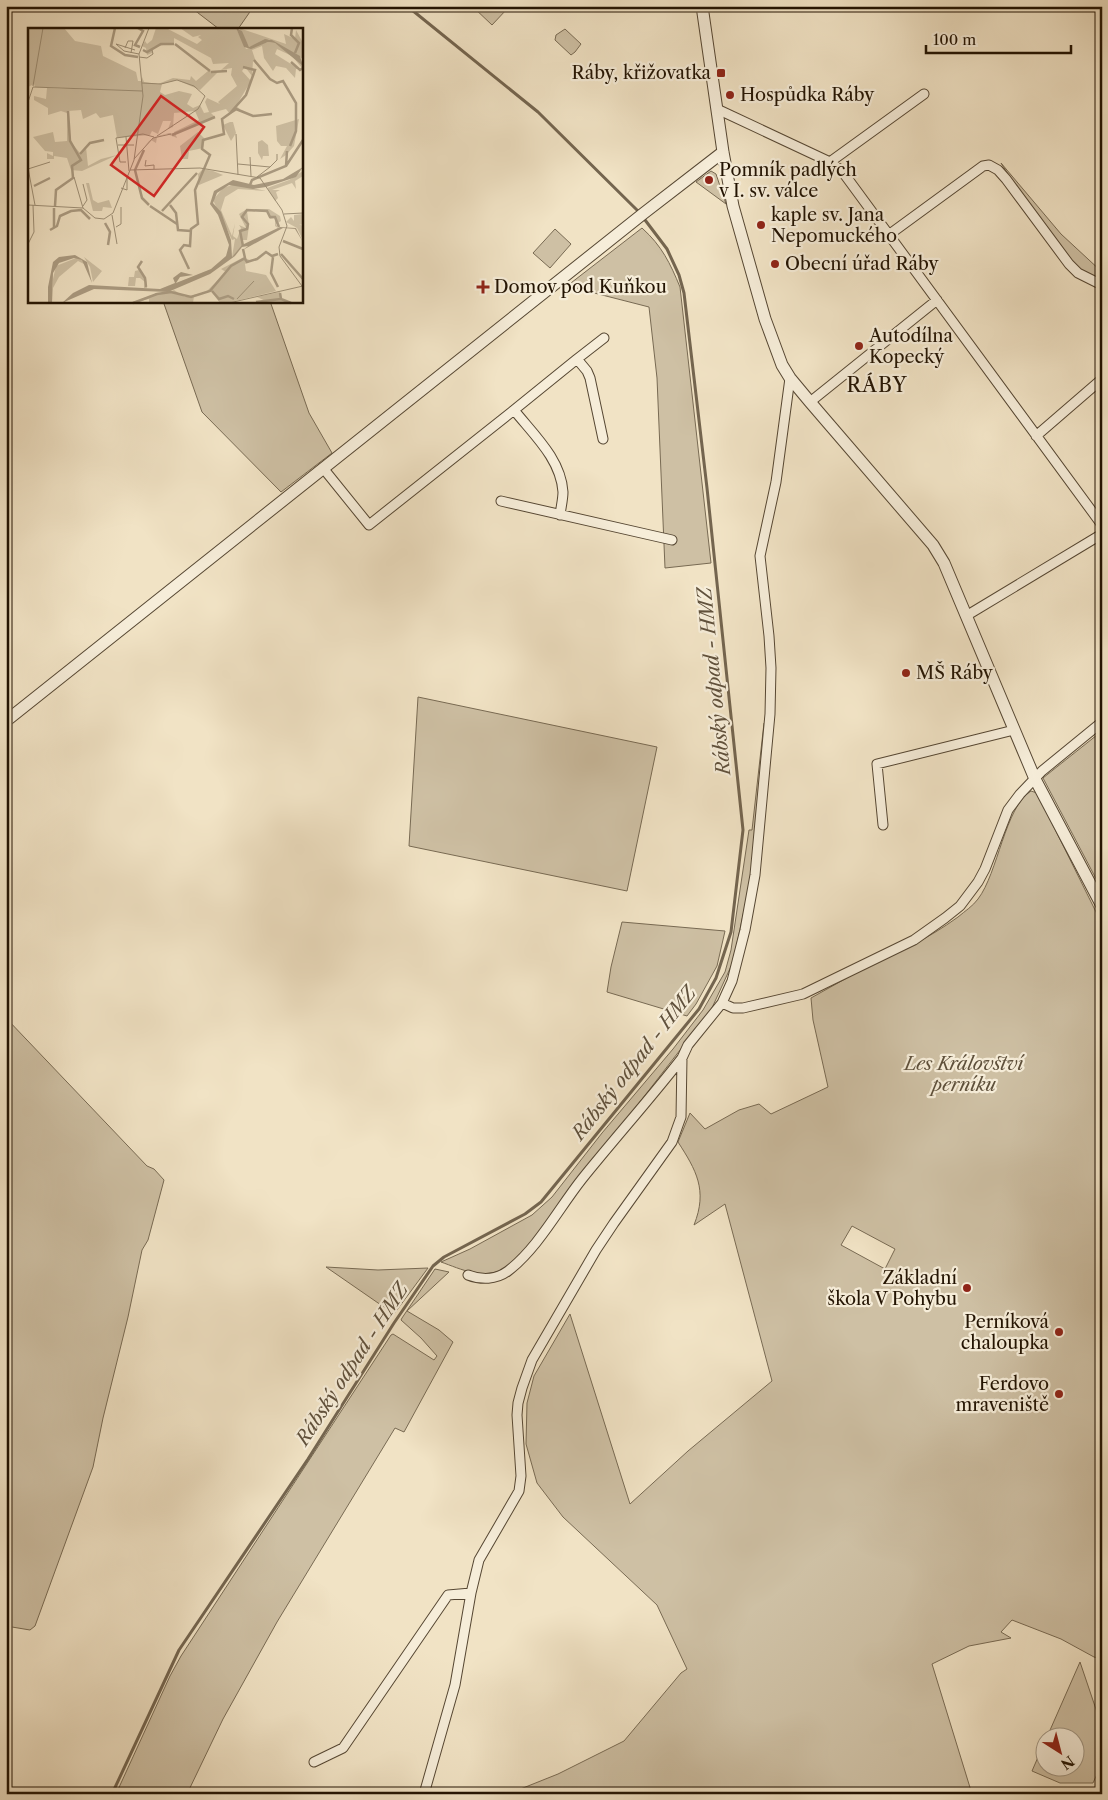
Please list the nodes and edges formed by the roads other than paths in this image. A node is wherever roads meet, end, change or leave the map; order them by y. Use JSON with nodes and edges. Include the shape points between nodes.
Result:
{"nodes":[{"id":1,"x":702,"y":6,"type":"edge"},
{"id":2,"x":924,"y":94,"type":"dead end"},
{"id":3,"x":717,"y":109,"type":"junction"},
{"id":4,"x":723,"y":152,"type":"junction"},
{"id":5,"x":830,"y":162,"type":"junction"},
{"id":6,"x":890,"y":234,"type":"junction"},
{"id":7,"x":1102,"y":285,"type":"edge"},
{"id":8,"x":937,"y":300,"type":"junction"},
{"id":9,"x":604,"y":338,"type":"dead end"},
{"id":10,"x":577,"y":359,"type":"junction"},
{"id":11,"x":790,"y":378,"type":"junction"},
{"id":12,"x":1102,"y":379,"type":"edge"},
{"id":13,"x":810,"y":402,"type":"junction"},
{"id":14,"x":514,"y":410,"type":"junction"},
{"id":15,"x":1036,"y":436,"type":"junction"},
{"id":16,"x":603,"y":439,"type":"dead end"},
{"id":17,"x":323,"y":468,"type":"junction"},
{"id":18,"x":501,"y":501,"type":"dead end"},
{"id":19,"x":560,"y":515,"type":"junction"},
{"id":20,"x":1102,"y":525,"type":"edge"},
{"id":21,"x":1102,"y":534,"type":"edge"},
{"id":22,"x":672,"y":540,"type":"dead end"},
{"id":23,"x":966,"y":616,"type":"junction"},
{"id":24,"x":6,"y":721,"type":"edge"},
{"id":25,"x":1102,"y":722,"type":"edge"},
{"id":26,"x":1014,"y":730,"type":"junction"},
{"id":27,"x":1035,"y":779,"type":"junction"},
{"id":28,"x":883,"y":825,"type":"dead end"},
{"id":29,"x":1102,"y":906,"type":"edge"},
{"id":30,"x":722,"y":1003,"type":"junction"},
{"id":31,"x":682,"y":1058,"type":"junction"},
{"id":32,"x":468,"y":1275,"type":"dead end"},
{"id":33,"x":471,"y":1593,"type":"junction"},
{"id":34,"x":314,"y":1762,"type":"dead end"},
{"id":35,"x":424,"y":1794,"type":"edge"}],
"edges":[{"from":1,"to":3,"type":"street"},
{"from":2,"to":5,"type":"street"},
{"from":3,"to":4,"type":"street"},
{"from":3,"to":5,"type":"street"},
{"from":4,"to":11,"type":"street","via":[[733,206],[765,319]]},
{"from":4,"to":17,"type":"street"},
{"from":5,"to":6,"type":"street","via":[[842,171]]},
{"from":6,"to":7,"type":"street","via":[[983,166],[990,165],[1006,179],[1068,264]]},
{"from":6,"to":8,"type":"street"},
{"from":8,"to":13,"type":"street"},
{"from":8,"to":15,"type":"street"},
{"from":9,"to":10,"type":"street"},
{"from":10,"to":14,"type":"street"},
{"from":10,"to":16,"type":"street","via":[[590,378]]},
{"from":11,"to":13,"type":"street"},
{"from":11,"to":30,"type":"street","via":[[776,482],[760,556],[771,668],[756,875],[732,981]]},
{"from":12,"to":15,"type":"street"},
{"from":13,"to":23,"type":"street","via":[[933,545]]},
{"from":14,"to":17,"type":"street","via":[[369,525]]},
{"from":14,"to":19,"type":"street","via":[[550,454],[557,469],[563,492]]},
{"from":15,"to":20,"type":"street"},
{"from":17,"to":24,"type":"street"},
{"from":18,"to":19,"type":"street"},
{"from":19,"to":22,"type":"street"},
{"from":21,"to":23,"type":"street"},
{"from":23,"to":26,"type":"street"},
{"from":25,"to":27,"type":"street"},
{"from":26,"to":27,"type":"street"},
{"from":26,"to":28,"type":"street","via":[[877,764]]},
{"from":27,"to":29,"type":"street"},
{"from":27,"to":30,"type":"street","via":[[1008,810],[978,882],[960,906],[929,930],[804,994],[742,1008]]},
{"from":30,"to":31,"type":"street","via":[[688,1045]]},
{"from":31,"to":32,"type":"street","via":[[516,1263],[494,1278]]},
{"from":31,"to":33,"type":"street","via":[[681,1117],[672,1142],[596,1250],[526,1377],[518,1403],[519,1491],[483,1551]]},
{"from":33,"to":34,"type":"street","via":[[448,1595],[343,1748]]},
{"from":33,"to":35,"type":"street","via":[[455,1685]]}]}
